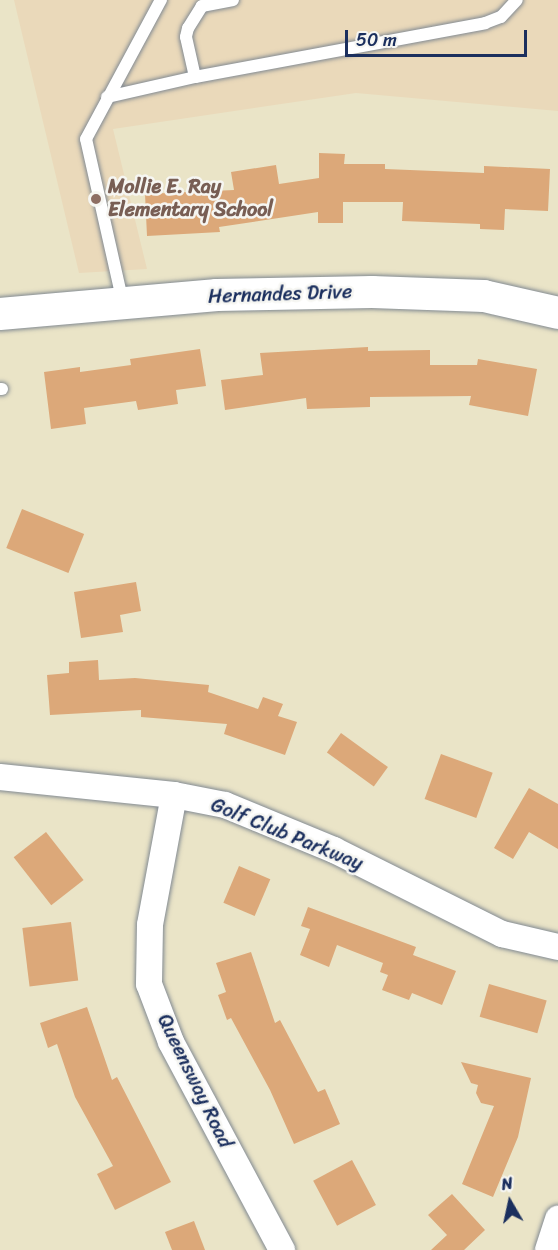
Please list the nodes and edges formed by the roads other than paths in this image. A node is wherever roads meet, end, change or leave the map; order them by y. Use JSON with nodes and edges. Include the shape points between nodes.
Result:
{"nodes":[{"id":1,"x":161,"y":0,"type":"edge"},
{"id":2,"x":232,"y":0,"type":"edge"},
{"id":3,"x":517,"y":0,"type":"edge"},
{"id":4,"x":195,"y":77,"type":"junction"},
{"id":5,"x":107,"y":97,"type":"junction"},
{"id":6,"x":123,"y":303,"type":"junction"},
{"id":7,"x":558,"y":313,"type":"edge"},
{"id":8,"x":0,"y":314,"type":"edge"},
{"id":9,"x":0,"y":777,"type":"edge"},
{"id":10,"x":174,"y":795,"type":"junction"},
{"id":11,"x":558,"y":947,"type":"edge"},
{"id":12,"x":558,"y":1220,"type":"edge"},
{"id":13,"x":282,"y":1250,"type":"edge"},
{"id":14,"x":548,"y":1250,"type":"edge"}],
"edges":[{"from":1,"to":5,"type":"lane"},
{"from":2,"to":4,"type":"lane","via":[[202,6],[188,28]]},
{"from":3,"to":4,"type":"lane","via":[[501,17],[486,23]]},
{"from":4,"to":5,"type":"lane"},
{"from":5,"to":6,"type":"lane","via":[[86,139]]},
{"from":6,"to":7,"type":"street","name":"Hernandes Drive","via":[[217,295],[372,292],[484,296]]},
{"from":6,"to":8,"type":"street","name":"Hernandes Drive"},
{"from":9,"to":10,"type":"street","name":"Golf Club Parkway"},
{"from":10,"to":11,"type":"street","name":"Golf Club Parkway","via":[[225,805],[334,850],[502,934]]},
{"from":10,"to":13,"type":"street","name":"Queensway Road","via":[[150,925],[149,984],[171,1042]]},
{"from":12,"to":14,"type":"street"}]}
